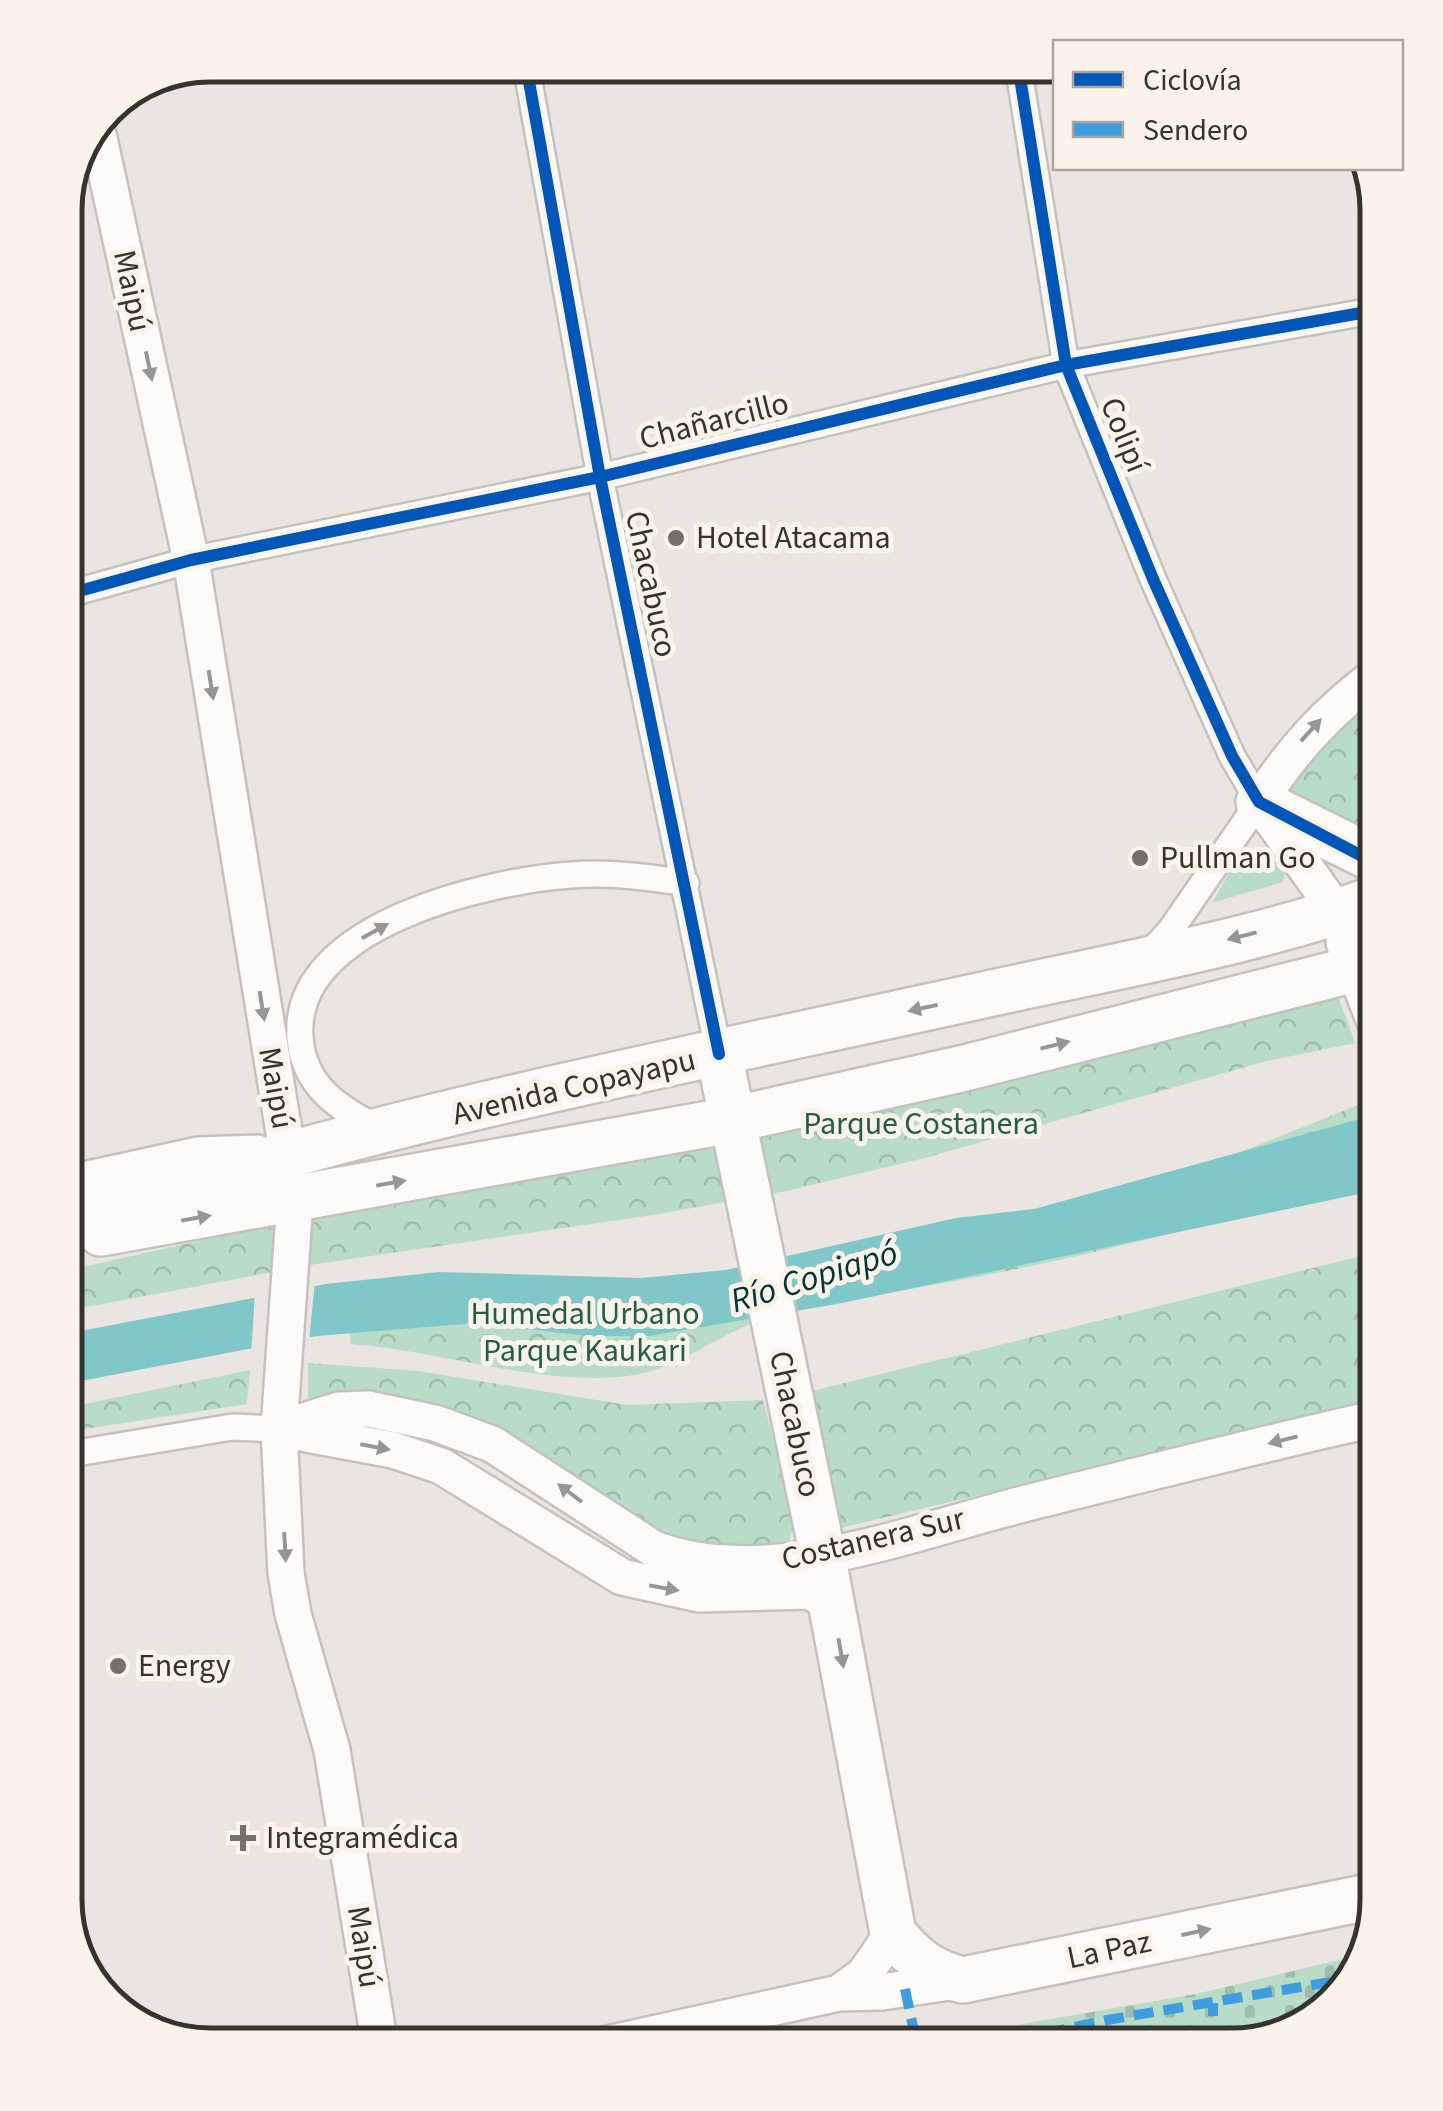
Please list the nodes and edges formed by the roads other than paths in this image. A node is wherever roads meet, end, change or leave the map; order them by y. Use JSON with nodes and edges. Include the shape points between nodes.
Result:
{"nodes":[{"id":1,"x":529,"y":83,"type":"edge"},
{"id":2,"x":1021,"y":83,"type":"edge"},
{"id":3,"x":100,"y":145,"type":"edge"},
{"id":4,"x":1360,"y":313,"type":"edge"},
{"id":5,"x":1066,"y":365,"type":"junction"},
{"id":6,"x":600,"y":477,"type":"junction"},
{"id":7,"x":191,"y":560,"type":"junction"},
{"id":8,"x":83,"y":590,"type":"edge"},
{"id":9,"x":1360,"y":688,"type":"edge"},
{"id":10,"x":1259,"y":802,"type":"junction"},
{"id":11,"x":1360,"y":852,"type":"edge"},
{"id":12,"x":686,"y":882,"type":"junction"},
{"id":13,"x":1358,"y":905,"type":"edge"},
{"id":14,"x":1142,"y":960,"type":"junction"},
{"id":15,"x":1360,"y":965,"type":"edge"},
{"id":16,"x":718,"y":1054,"type":"junction"},
{"id":17,"x":731,"y":1120,"type":"junction"},
{"id":18,"x":383,"y":1130,"type":"junction"},
{"id":19,"x":288,"y":1153,"type":"junction"},
{"id":20,"x":82,"y":1180,"type":"edge"},
{"id":21,"x":295,"y":1200,"type":"junction"},
{"id":22,"x":82,"y":1218,"type":"edge"},
{"id":23,"x":82,"y":1235,"type":"edge"},
{"id":24,"x":1360,"y":1422,"type":"edge"},
{"id":25,"x":280,"y":1439,"type":"junction"},
{"id":26,"x":82,"y":1452,"type":"edge"},
{"id":27,"x":823,"y":1558,"type":"junction"},
{"id":28,"x":832,"y":1605,"type":"junction"},
{"id":29,"x":1360,"y":1899,"type":"edge"},
{"id":30,"x":893,"y":1932,"type":"junction"},
{"id":31,"x":963,"y":1980,"type":"junction"},
{"id":32,"x":839,"y":1994,"type":"junction"},
{"id":33,"x":377,"y":2028,"type":"edge"},
{"id":34,"x":745,"y":2028,"type":"edge"}],
"edges":[{"from":1,"to":6,"type":"street","name":"Chacabuco"},
{"from":2,"to":5,"type":"street","name":"Colipí"},
{"from":3,"to":7,"type":"street","name":"Maipú","one_way":true},
{"from":4,"to":5,"type":"street","name":"Chañarcillo"},
{"from":5,"to":6,"type":"street","name":"Chañarcillo"},
{"from":5,"to":10,"type":"street","name":"Colipí","via":[[1161,597]]},
{"from":6,"to":7,"type":"street","name":"Chañarcillo"},
{"from":6,"to":12,"type":"street","name":"Chacabuco"},
{"from":7,"to":8,"type":"street","name":"Chañarcillo"},
{"from":7,"to":19,"type":"street","name":"Maipú","one_way":true},
{"from":10,"to":9,"type":"street","one_way":true,"via":[[1288,756]]},
{"from":10,"to":11,"type":"highway"},
{"from":10,"to":13,"type":"street","name":"Colipí"},
{"from":10,"to":14,"type":"street","via":[[1170,931]]},
{"from":12,"to":16,"type":"street","name":"Chacabuco"},
{"from":18,"to":12,"type":"street","one_way":true,"via":[[329,1100],[303,1056],[302,1006],[327,962],[394,921],[502,884],[575,874]]},
{"from":13,"to":14,"type":"highway","name":"Avenida Copayapu","one_way":true},
{"from":14,"to":16,"type":"highway","name":"Avenida Copayapu","one_way":true},
{"from":17,"to":15,"type":"highway","name":"Avenida Copayapu","one_way":true,"via":[[960,1069]]},
{"from":16,"to":17,"type":"highway","name":"Chacabuco"},
{"from":16,"to":18,"type":"highway","name":"Avenida Copayapu"},
{"from":21,"to":17,"type":"highway","name":"Avenida Copayapu","one_way":true},
{"from":17,"to":27,"type":"highway","name":"Chacabuco"},
{"from":18,"to":19,"type":"highway","name":"Avenida Copayapu"},
{"from":19,"to":20,"type":"street","via":[[198,1155]]},
{"from":19,"to":21,"type":"street","name":"Maipú"},
{"from":19,"to":22,"type":"highway","name":"Avenida Copayapu"},
{"from":23,"to":21,"type":"highway","name":"Avenida Copayapu","one_way":true},
{"from":21,"to":25,"type":"street","name":"Maipú"},
{"from":24,"to":27,"type":"street","name":"Costanera Sur","one_way":true},
{"from":25,"to":26,"type":"street","name":"Costanera Sur","via":[[232,1427]]},
{"from":27,"to":25,"type":"street","name":"Costanera Sur","one_way":true,"via":[[683,1560],[628,1535],[492,1444],[402,1414],[339,1410]]},
{"from":25,"to":28,"type":"street","name":"Costanera Sur","one_way":true,"via":[[393,1450],[440,1466],[622,1577],[700,1594],[809,1591]]},
{"from":25,"to":33,"type":"street","name":"Maipú","one_way":true,"via":[[286,1573],[332,1750]]},
{"from":27,"to":28,"type":"highway","name":"Chacabuco"},
{"from":28,"to":30,"type":"highway","name":"Chacabuco","one_way":true},
{"from":31,"to":29,"type":"highway","name":"La Paz","one_way":true},
{"from":30,"to":31,"type":"highway","via":[[926,1966]]},
{"from":30,"to":32,"type":"street","via":[[864,1975]]},
{"from":31,"to":32,"type":"street","name":"La Paz"},
{"from":32,"to":34,"type":"street","name":"La Paz"}]}
